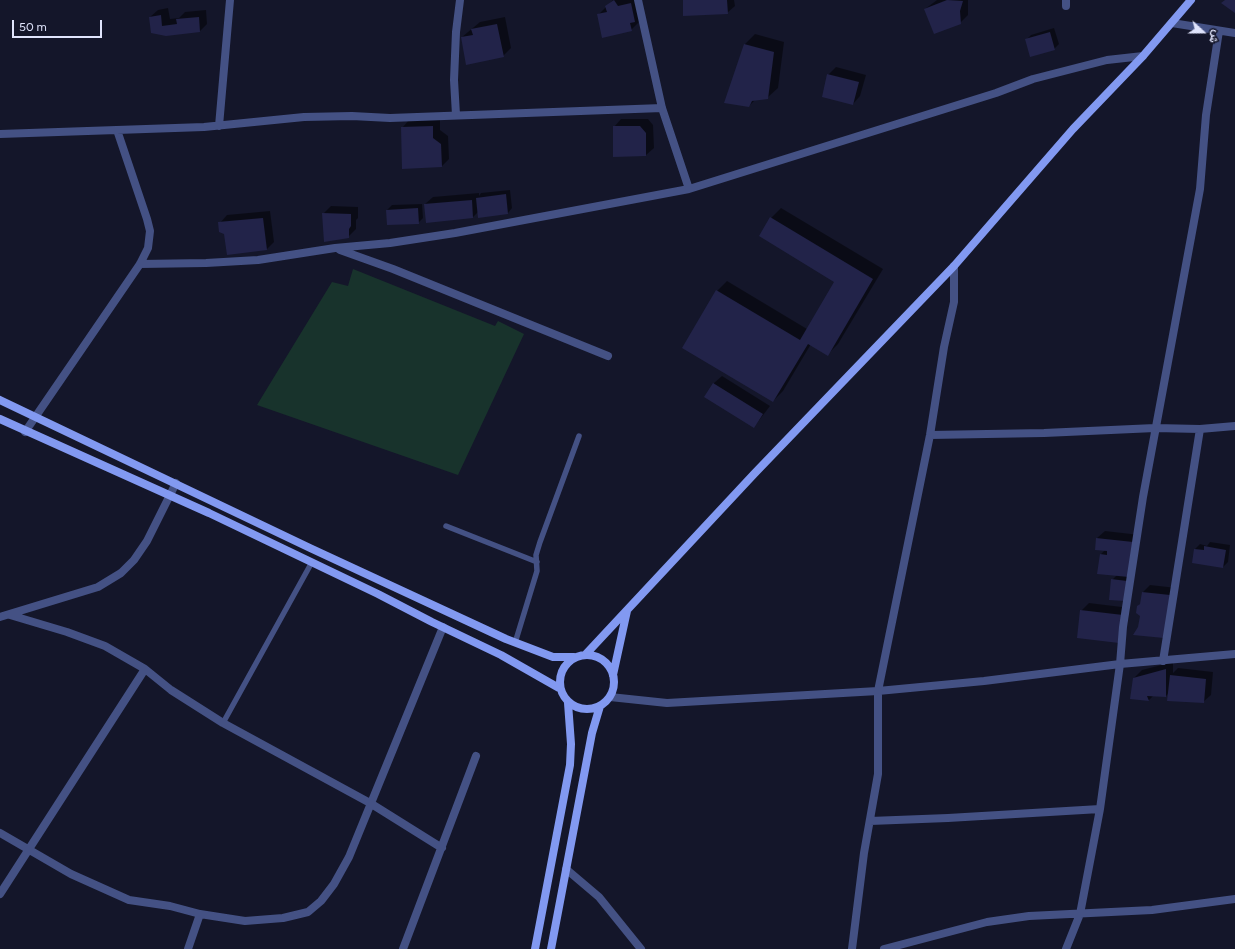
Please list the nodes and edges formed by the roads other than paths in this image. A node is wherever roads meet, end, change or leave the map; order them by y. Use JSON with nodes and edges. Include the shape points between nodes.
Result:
{"nodes":[{"id":1,"x":230,"y":0,"type":"edge"},
{"id":2,"x":460,"y":0,"type":"edge"},
{"id":3,"x":638,"y":0,"type":"edge"},
{"id":4,"x":1191,"y":0,"type":"edge"},
{"id":5,"x":1172,"y":23,"type":"junction"},
{"id":6,"x":1219,"y":31,"type":"junction"},
{"id":7,"x":1235,"y":33,"type":"edge"},
{"id":8,"x":1143,"y":56,"type":"junction"},
{"id":9,"x":662,"y":108,"type":"junction"},
{"id":10,"x":456,"y":115,"type":"junction"},
{"id":11,"x":219,"y":126,"type":"junction"},
{"id":12,"x":117,"y":130,"type":"junction"},
{"id":13,"x":0,"y":134,"type":"edge"},
{"id":14,"x":690,"y":189,"type":"junction"},
{"id":15,"x":335,"y":248,"type":"junction"},
{"id":16,"x":140,"y":264,"type":"junction"},
{"id":17,"x":954,"y":266,"type":"junction"},
{"id":18,"x":608,"y":356,"type":"dead end"},
{"id":19,"x":0,"y":400,"type":"edge"},
{"id":20,"x":36,"y":417,"type":"junction"},
{"id":21,"x":0,"y":419,"type":"edge"},
{"id":22,"x":1235,"y":426,"type":"edge"},
{"id":23,"x":1155,"y":428,"type":"junction"},
{"id":24,"x":1200,"y":429,"type":"junction"},
{"id":25,"x":25,"y":432,"type":"junction"},
{"id":26,"x":930,"y":435,"type":"junction"},
{"id":27,"x":579,"y":436,"type":"dead end"},
{"id":28,"x":176,"y":483,"type":"junction"},
{"id":29,"x":170,"y":496,"type":"junction"},
{"id":30,"x":446,"y":526,"type":"dead end"},
{"id":31,"x":312,"y":562,"type":"junction"},
{"id":32,"x":537,"y":562,"type":"junction"},
{"id":33,"x":627,"y":611,"type":"junction"},
{"id":34,"x":10,"y":615,"type":"junction"},
{"id":35,"x":0,"y":617,"type":"edge"},
{"id":36,"x":443,"y":627,"type":"junction"},
{"id":37,"x":515,"y":643,"type":"junction"},
{"id":38,"x":586,"y":654,"type":"junction"},
{"id":39,"x":1235,"y":654,"type":"edge"},
{"id":40,"x":574,"y":658,"type":"junction"},
{"id":41,"x":1163,"y":661,"type":"junction"},
{"id":42,"x":1120,"y":664,"type":"junction"},
{"id":43,"x":145,"y":669,"type":"junction"},
{"id":44,"x":613,"y":675,"type":"junction"},
{"id":45,"x":559,"y":688,"type":"junction"},
{"id":46,"x":878,"y":691,"type":"junction"},
{"id":47,"x":610,"y":697,"type":"junction"},
{"id":48,"x":568,"y":703,"type":"junction"},
{"id":49,"x":600,"y":706,"type":"junction"},
{"id":50,"x":223,"y":723,"type":"junction"},
{"id":51,"x":476,"y":756,"type":"dead end"},
{"id":52,"x":370,"y":803,"type":"junction"},
{"id":53,"x":1100,"y":809,"type":"junction"},
{"id":54,"x":870,"y":821,"type":"junction"},
{"id":55,"x":0,"y":833,"type":"edge"},
{"id":56,"x":442,"y":848,"type":"junction"},
{"id":57,"x":28,"y":850,"type":"junction"},
{"id":58,"x":566,"y":869,"type":"junction"},
{"id":59,"x":0,"y":894,"type":"edge"},
{"id":60,"x":1235,"y":899,"type":"edge"},
{"id":61,"x":200,"y":914,"type":"junction"},
{"id":62,"x":1080,"y":914,"type":"junction"},
{"id":63,"x":188,"y":949,"type":"edge"},
{"id":64,"x":403,"y":949,"type":"edge"},
{"id":65,"x":535,"y":949,"type":"edge"},
{"id":66,"x":551,"y":949,"type":"edge"},
{"id":67,"x":641,"y":949,"type":"edge"},
{"id":68,"x":852,"y":949,"type":"edge"},
{"id":69,"x":884,"y":949,"type":"edge"},
{"id":70,"x":1066,"y":949,"type":"edge"}],
"edges":[{"from":1,"to":11,"type":"street"},
{"from":2,"to":10,"type":"street","via":[[455,73]]},
{"from":3,"to":9,"type":"street"},
{"from":4,"to":5,"type":"main road"},
{"from":5,"to":6,"type":"street"},
{"from":5,"to":8,"type":"main road"},
{"from":6,"to":7,"type":"street"},
{"from":6,"to":23,"type":"street","via":[[1206,115],[1200,189]]},
{"from":8,"to":14,"type":"street","via":[[1107,60],[1033,79],[996,93]]},
{"from":8,"to":17,"type":"main road","via":[[1073,129]]},
{"from":9,"to":10,"type":"street"},
{"from":9,"to":14,"type":"street"},
{"from":10,"to":11,"type":"street","via":[[390,118],[304,117]]},
{"from":11,"to":12,"type":"street"},
{"from":12,"to":13,"type":"street"},
{"from":12,"to":16,"type":"street","via":[[150,231],[148,248]]},
{"from":14,"to":15,"type":"street","via":[[455,234]]},
{"from":15,"to":16,"type":"street","via":[[258,260],[206,264]]},
{"from":15,"to":18,"type":"street"},
{"from":16,"to":20,"type":"street"},
{"from":17,"to":26,"type":"street","via":[[954,302]]},
{"from":17,"to":33,"type":"main road","via":[[754,474]]},
{"from":19,"to":20,"type":"main road"},
{"from":20,"to":25,"type":"street"},
{"from":20,"to":28,"type":"main road"},
{"from":21,"to":25,"type":"main road"},
{"from":22,"to":24,"type":"street"},
{"from":23,"to":24,"type":"street"},
{"from":23,"to":26,"type":"street"},
{"from":23,"to":42,"type":"street","via":[[1123,627]]},
{"from":24,"to":41,"type":"street"},
{"from":25,"to":29,"type":"main road"},
{"from":26,"to":46,"type":"street"},
{"from":27,"to":32,"type":"lane","via":[[540,542],[536,555]]},
{"from":28,"to":29,"type":"street"},
{"from":28,"to":37,"type":"main road"},
{"from":29,"to":31,"type":"main road"},
{"from":29,"to":34,"type":"street","via":[[147,541],[121,573],[98,587]]},
{"from":30,"to":32,"type":"lane"},
{"from":31,"to":36,"type":"main road"},
{"from":31,"to":50,"type":"lane"},
{"from":32,"to":37,"type":"lane"},
{"from":33,"to":38,"type":"main road"},
{"from":33,"to":44,"type":"main road"},
{"from":34,"to":35,"type":"street"},
{"from":34,"to":43,"type":"street","via":[[105,646]]},
{"from":36,"to":45,"type":"main road","via":[[501,655]]},
{"from":36,"to":52,"type":"street"},
{"from":37,"to":40,"type":"main road","via":[[553,657]]},
{"from":38,"to":40,"type":"main road"},
{"from":38,"to":44,"type":"main road","via":[[598,657],[608,664]]},
{"from":39,"to":41,"type":"street"},
{"from":40,"to":45,"type":"main road","via":[[565,665],[560,676]]},
{"from":41,"to":42,"type":"street"},
{"from":42,"to":46,"type":"street"},
{"from":42,"to":53,"type":"street"},
{"from":43,"to":50,"type":"street","via":[[170,690]]},
{"from":43,"to":57,"type":"street"},
{"from":44,"to":47,"type":"main road","via":[[613,690]]},
{"from":45,"to":48,"type":"main road"},
{"from":46,"to":47,"type":"street","via":[[667,704]]},
{"from":46,"to":54,"type":"street","via":[[878,774]]},
{"from":47,"to":49,"type":"main road"},
{"from":48,"to":49,"type":"main road","via":[[584,710]]},
{"from":48,"to":65,"type":"main road","via":[[570,765]]},
{"from":49,"to":58,"type":"main road","via":[[592,733]]},
{"from":50,"to":52,"type":"street"},
{"from":51,"to":56,"type":"street"},
{"from":52,"to":56,"type":"street"},
{"from":52,"to":61,"type":"street","via":[[349,857],[334,884],[321,901],[308,912],[283,918],[245,920]]},
{"from":53,"to":54,"type":"street"},
{"from":53,"to":62,"type":"street"},
{"from":54,"to":68,"type":"street"},
{"from":55,"to":57,"type":"street"},
{"from":56,"to":64,"type":"street"},
{"from":57,"to":59,"type":"street"},
{"from":57,"to":61,"type":"street","via":[[71,874],[129,900],[170,906]]},
{"from":58,"to":66,"type":"main road"},
{"from":58,"to":67,"type":"street","via":[[599,897]]},
{"from":60,"to":62,"type":"street","via":[[1152,910]]},
{"from":61,"to":63,"type":"street"},
{"from":62,"to":69,"type":"street","via":[[1029,916],[987,922]]},
{"from":62,"to":70,"type":"street"}]}
